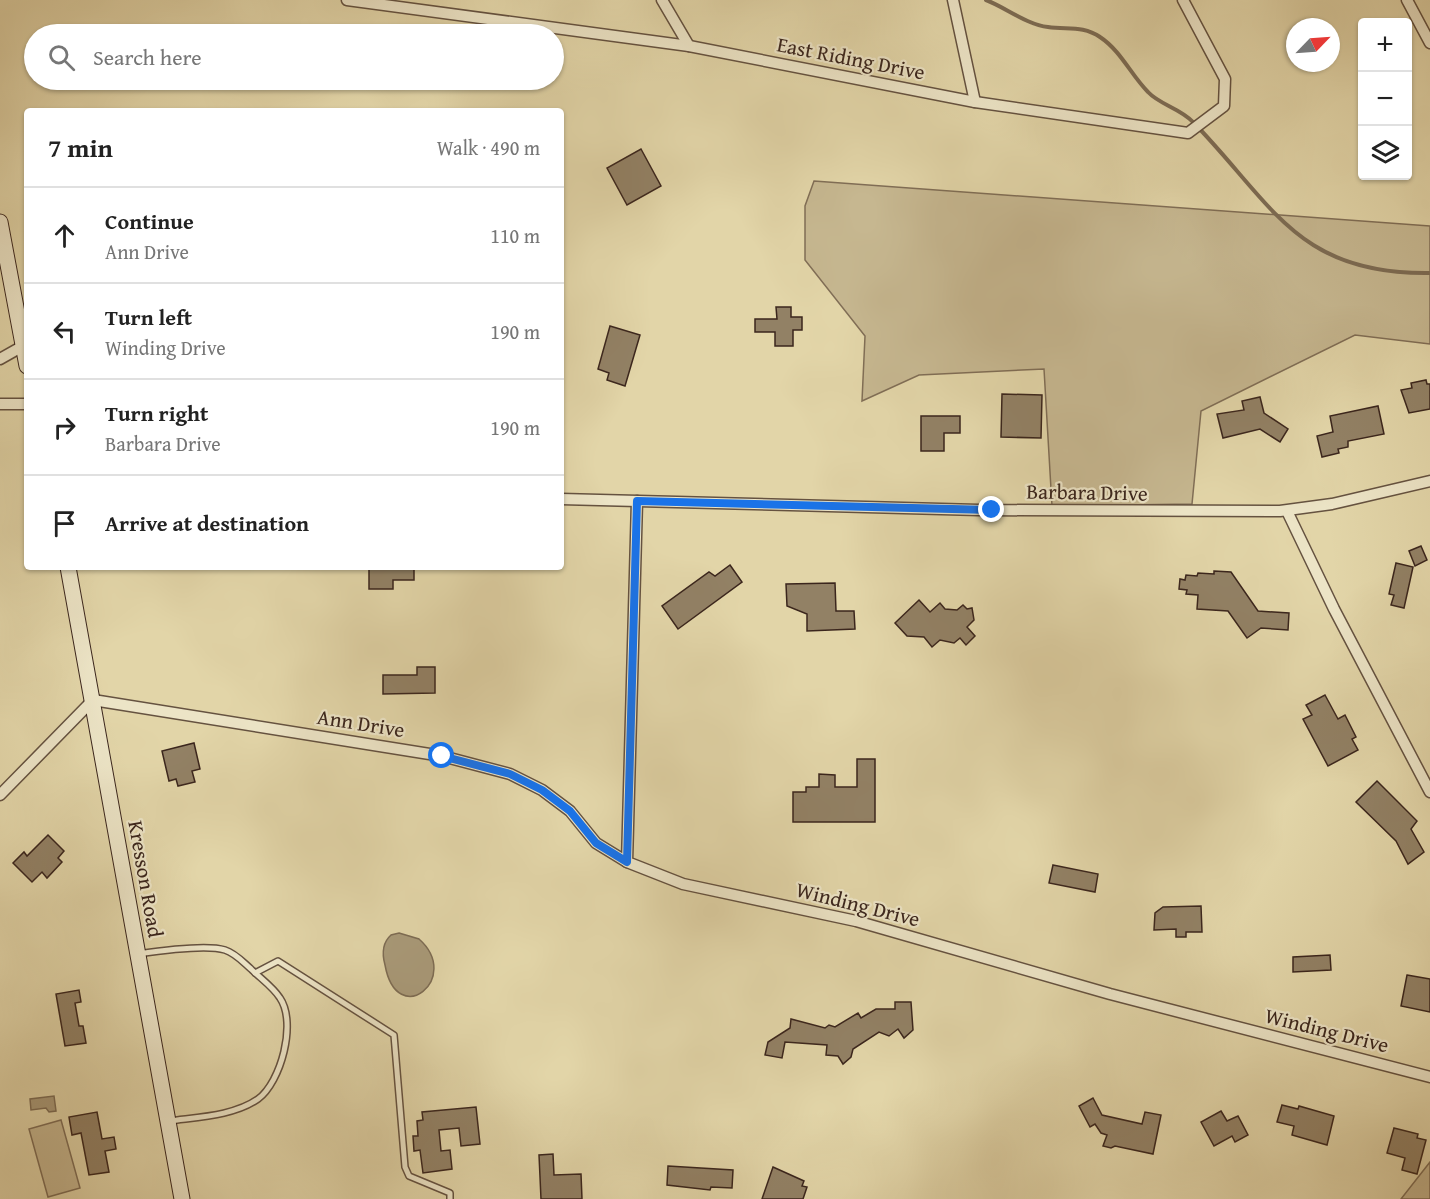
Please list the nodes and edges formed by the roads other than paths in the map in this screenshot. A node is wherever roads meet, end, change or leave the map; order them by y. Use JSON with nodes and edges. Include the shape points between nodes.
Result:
{"nodes":[{"id":1,"x":347,"y":0,"type":"edge"},
{"id":2,"x":662,"y":0,"type":"edge"},
{"id":3,"x":953,"y":0,"type":"edge"},
{"id":4,"x":1183,"y":0,"type":"edge"},
{"id":5,"x":1407,"y":0,"type":"edge"},
{"id":6,"x":525,"y":24,"type":"edge"},
{"id":7,"x":564,"y":29,"type":"edge"},
{"id":8,"x":1430,"y":43,"type":"edge"},
{"id":9,"x":689,"y":46,"type":"junction"},
{"id":10,"x":975,"y":102,"type":"junction"},
{"id":11,"x":0,"y":222,"type":"edge"},
{"id":12,"x":23,"y":346,"type":"junction"},
{"id":13,"x":24,"y":351,"type":"edge"},
{"id":14,"x":0,"y":359,"type":"edge"},
{"id":15,"x":0,"y":404,"type":"edge"},
{"id":16,"x":24,"y":405,"type":"edge"},
{"id":17,"x":1430,"y":481,"type":"edge"},
{"id":18,"x":564,"y":500,"type":"edge"},
{"id":19,"x":637,"y":501,"type":"junction"},
{"id":20,"x":1287,"y":511,"type":"junction"},
{"id":21,"x":69,"y":570,"type":"edge"},
{"id":22,"x":93,"y":700,"type":"junction"},
{"id":23,"x":1430,"y":792,"type":"edge"},
{"id":24,"x":0,"y":795,"type":"edge"},
{"id":25,"x":627,"y":862,"type":"junction"},
{"id":26,"x":138,"y":954,"type":"junction"},
{"id":27,"x":255,"y":973,"type":"junction"},
{"id":28,"x":1430,"y":1077,"type":"edge"},
{"id":29,"x":168,"y":1122,"type":"junction"},
{"id":30,"x":183,"y":1199,"type":"edge"},
{"id":31,"x":450,"y":1199,"type":"edge"}],
"edges":[{"from":1,"to":6,"type":"street","name":"East Riding Drive"},
{"from":2,"to":9,"type":"street"},
{"from":3,"to":10,"type":"street"},
{"from":4,"to":10,"type":"street","name":"East Riding Drive","via":[[1225,79],[1224,106],[1188,133]]},
{"from":5,"to":8,"type":"street"},
{"from":7,"to":9,"type":"street","name":"East Riding Drive"},
{"from":9,"to":10,"type":"street","name":"East Riding Drive"},
{"from":11,"to":12,"type":"street"},
{"from":12,"to":13,"type":"street"},
{"from":12,"to":14,"type":"street"},
{"from":15,"to":16,"type":"street"},
{"from":17,"to":20,"type":"street","name":"Barbara Drive"},
{"from":18,"to":19,"type":"street","name":"Barbara Drive"},
{"from":19,"to":20,"type":"street","name":"Barbara Drive","via":[[986,510]]},
{"from":19,"to":25,"type":"street"},
{"from":20,"to":23,"type":"street"},
{"from":21,"to":22,"type":"street","name":"Kresson Road"},
{"from":22,"to":24,"type":"street"},
{"from":22,"to":25,"type":"street","name":"Ann Drive","via":[[442,756],[510,774],[561,804],[596,843]]},
{"from":22,"to":26,"type":"street","name":"Kresson Road"},
{"from":25,"to":28,"type":"street","name":"Winding Drive","via":[[683,885],[856,921],[1110,994]]},
{"from":26,"to":27,"type":"lane","via":[[224,950]]},
{"from":26,"to":29,"type":"street","name":"Kresson Road"},
{"from":27,"to":29,"type":"lane","via":[[281,999],[285,1014],[287,1040],[273,1084],[257,1099],[236,1108]]},
{"from":27,"to":31,"type":"lane","via":[[278,960],[394,1035],[405,1167],[409,1176],[450,1193]]},
{"from":29,"to":30,"type":"street","name":"Kresson Road"}]}
